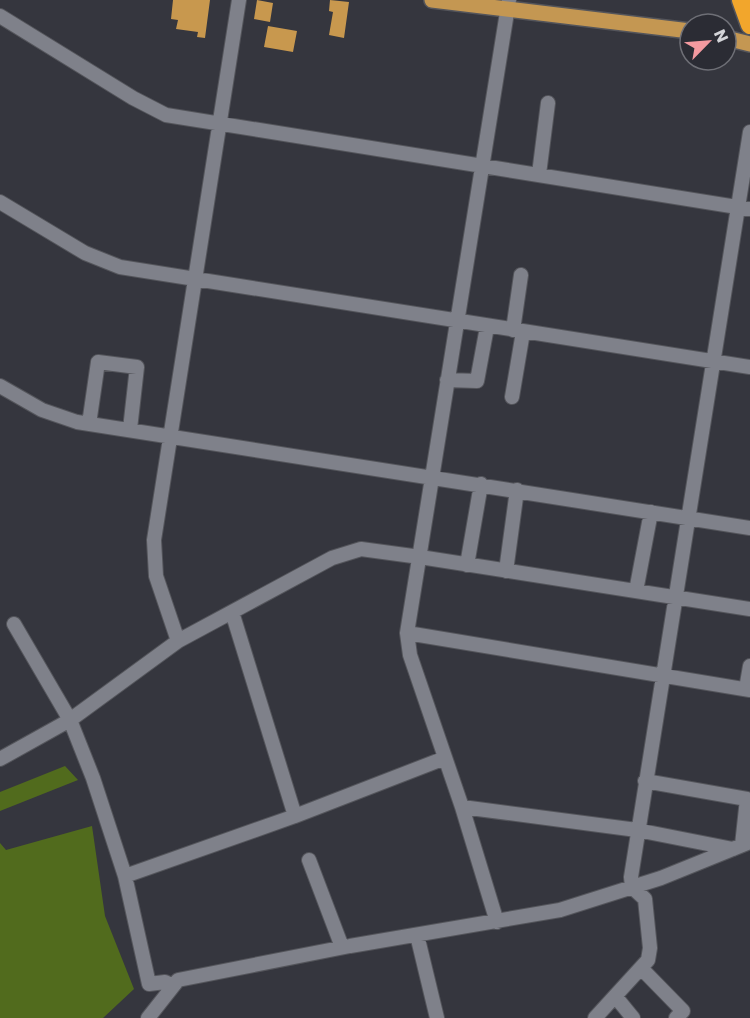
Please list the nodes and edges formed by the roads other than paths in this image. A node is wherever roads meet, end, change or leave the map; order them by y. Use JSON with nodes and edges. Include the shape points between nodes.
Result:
{"nodes":[{"id":1,"x":239,"y":0,"type":"edge"},
{"id":2,"x":432,"y":0,"type":"edge"},
{"id":3,"x":741,"y":0,"type":"edge"},
{"id":4,"x":509,"y":4,"type":"edge"},
{"id":5,"x":0,"y":16,"type":"edge"},
{"id":6,"x":750,"y":25,"type":"edge"},
{"id":7,"x":678,"y":29,"type":"edge"},
{"id":8,"x":548,"y":103,"type":"dead end"},
{"id":9,"x":220,"y":124,"type":"junction"},
{"id":10,"x":750,"y":132,"type":"edge"},
{"id":11,"x":483,"y":165,"type":"junction"},
{"id":12,"x":539,"y":174,"type":"junction"},
{"id":13,"x":0,"y":202,"type":"edge"},
{"id":14,"x":744,"y":208,"type":"edge"},
{"id":15,"x":521,"y":275,"type":"dead end"},
{"id":16,"x":194,"y":280,"type":"junction"},
{"id":17,"x":456,"y":322,"type":"junction"},
{"id":18,"x":487,"y":327,"type":"junction"},
{"id":19,"x":518,"y":331,"type":"junction"},
{"id":20,"x":713,"y":361,"type":"junction"},
{"id":21,"x":750,"y":367,"type":"edge"},
{"id":22,"x":447,"y":380,"type":"junction"},
{"id":23,"x":0,"y":386,"type":"edge"},
{"id":24,"x":512,"y":397,"type":"dead end"},
{"id":25,"x":89,"y":424,"type":"junction"},
{"id":26,"x":129,"y":429,"type":"junction"},
{"id":27,"x":169,"y":436,"type":"junction"},
{"id":28,"x":433,"y":477,"type":"junction"},
{"id":29,"x":481,"y":484,"type":"junction"},
{"id":30,"x":517,"y":490,"type":"junction"},
{"id":31,"x":651,"y":512,"type":"junction"},
{"id":32,"x":687,"y":518,"type":"junction"},
{"id":33,"x":750,"y":528,"type":"edge"},
{"id":34,"x":420,"y":557,"type":"junction"},
{"id":35,"x":467,"y":565,"type":"junction"},
{"id":36,"x":506,"y":571,"type":"junction"},
{"id":37,"x":636,"y":591,"type":"junction"},
{"id":38,"x":674,"y":597,"type":"junction"},
{"id":39,"x":750,"y":609,"type":"edge"},
{"id":40,"x":232,"y":612,"type":"junction"},
{"id":41,"x":14,"y":624,"type":"dead end"},
{"id":42,"x":407,"y":633,"type":"junction"},
{"id":43,"x":178,"y":641,"type":"junction"},
{"id":44,"x":750,"y":666,"type":"edge"},
{"id":45,"x":663,"y":676,"type":"junction"},
{"id":46,"x":748,"y":689,"type":"edge"},
{"id":47,"x":70,"y":720,"type":"junction"},
{"id":48,"x":445,"y":758,"type":"junction"},
{"id":49,"x":0,"y":759,"type":"edge"},
{"id":50,"x":645,"y":781,"type":"junction"},
{"id":51,"x":462,"y":807,"type":"junction"},
{"id":52,"x":295,"y":816,"type":"junction"},
{"id":53,"x":637,"y":830,"type":"junction"},
{"id":54,"x":742,"y":845,"type":"edge"},
{"id":55,"x":309,"y":860,"type":"dead end"},
{"id":56,"x":125,"y":876,"type":"junction"},
{"id":57,"x":632,"y":886,"type":"junction"},
{"id":58,"x":497,"y":922,"type":"junction"},
{"id":59,"x":417,"y":935,"type":"junction"},
{"id":60,"x":342,"y":947,"type":"junction"},
{"id":61,"x":641,"y":968,"type":"junction"},
{"id":62,"x":171,"y":985,"type":"junction"},
{"id":63,"x":615,"y":996,"type":"junction"},
{"id":64,"x":148,"y":1018,"type":"edge"},
{"id":65,"x":437,"y":1018,"type":"edge"},
{"id":66,"x":595,"y":1018,"type":"edge"},
{"id":67,"x":633,"y":1018,"type":"edge"},
{"id":68,"x":676,"y":1018,"type":"edge"}],
"edges":[{"from":1,"to":9,"type":"street"},
{"from":2,"to":4,"type":"main road"},
{"from":3,"to":6,"type":"highway"},
{"from":4,"to":7,"type":"main road"},
{"from":4,"to":11,"type":"street"},
{"from":5,"to":9,"type":"street","via":[[166,115]]},
{"from":8,"to":12,"type":"street"},
{"from":9,"to":11,"type":"street"},
{"from":9,"to":16,"type":"street"},
{"from":10,"to":14,"type":"street"},
{"from":11,"to":12,"type":"street"},
{"from":11,"to":17,"type":"street"},
{"from":12,"to":14,"type":"street"},
{"from":13,"to":16,"type":"street","via":[[103,261]]},
{"from":14,"to":20,"type":"street"},
{"from":15,"to":19,"type":"street"},
{"from":16,"to":17,"type":"street"},
{"from":16,"to":27,"type":"street"},
{"from":17,"to":18,"type":"street"},
{"from":17,"to":22,"type":"street"},
{"from":18,"to":19,"type":"street"},
{"from":18,"to":22,"type":"street","via":[[477,381]]},
{"from":19,"to":20,"type":"street"},
{"from":19,"to":24,"type":"street"},
{"from":20,"to":21,"type":"street"},
{"from":20,"to":32,"type":"street"},
{"from":22,"to":28,"type":"street"},
{"from":23,"to":25,"type":"street","via":[[42,410]]},
{"from":25,"to":26,"type":"street"},
{"from":25,"to":26,"type":"street","via":[[98,362],[137,367]]},
{"from":26,"to":27,"type":"street"},
{"from":27,"to":28,"type":"street"},
{"from":27,"to":43,"type":"street","via":[[153,560]]},
{"from":28,"to":29,"type":"street"},
{"from":28,"to":34,"type":"street"},
{"from":29,"to":30,"type":"street"},
{"from":29,"to":35,"type":"street"},
{"from":30,"to":31,"type":"street"},
{"from":30,"to":36,"type":"street"},
{"from":31,"to":32,"type":"street"},
{"from":31,"to":37,"type":"street"},
{"from":32,"to":33,"type":"street"},
{"from":32,"to":38,"type":"street"},
{"from":34,"to":35,"type":"street"},
{"from":34,"to":40,"type":"street","via":[[352,550]]},
{"from":34,"to":42,"type":"street"},
{"from":35,"to":36,"type":"street"},
{"from":36,"to":37,"type":"street"},
{"from":37,"to":38,"type":"street"},
{"from":38,"to":39,"type":"street"},
{"from":38,"to":45,"type":"street"},
{"from":40,"to":43,"type":"street"},
{"from":40,"to":52,"type":"street"},
{"from":41,"to":47,"type":"street"},
{"from":42,"to":45,"type":"street"},
{"from":42,"to":48,"type":"street","via":[[410,655]]},
{"from":43,"to":47,"type":"street"},
{"from":44,"to":46,"type":"street"},
{"from":45,"to":46,"type":"street"},
{"from":45,"to":50,"type":"street"},
{"from":47,"to":49,"type":"street"},
{"from":47,"to":56,"type":"street"},
{"from":48,"to":51,"type":"street"},
{"from":48,"to":52,"type":"street"},
{"from":50,"to":53,"type":"street"},
{"from":50,"to":54,"type":"street","via":[[747,799]]},
{"from":51,"to":53,"type":"street"},
{"from":51,"to":58,"type":"street"},
{"from":52,"to":56,"type":"street"},
{"from":53,"to":54,"type":"street"},
{"from":53,"to":57,"type":"street"},
{"from":54,"to":57,"type":"street"},
{"from":55,"to":60,"type":"street"},
{"from":56,"to":62,"type":"street","via":[[149,984]]},
{"from":57,"to":58,"type":"street","via":[[560,910]]},
{"from":57,"to":61,"type":"street","via":[[645,899],[651,948]]},
{"from":58,"to":59,"type":"street"},
{"from":59,"to":60,"type":"street"},
{"from":59,"to":65,"type":"street"},
{"from":60,"to":62,"type":"street","via":[[200,974]]},
{"from":61,"to":63,"type":"street"},
{"from":61,"to":68,"type":"street","via":[[683,1011]]},
{"from":62,"to":64,"type":"street"},
{"from":63,"to":66,"type":"street"},
{"from":63,"to":67,"type":"street"}]}
